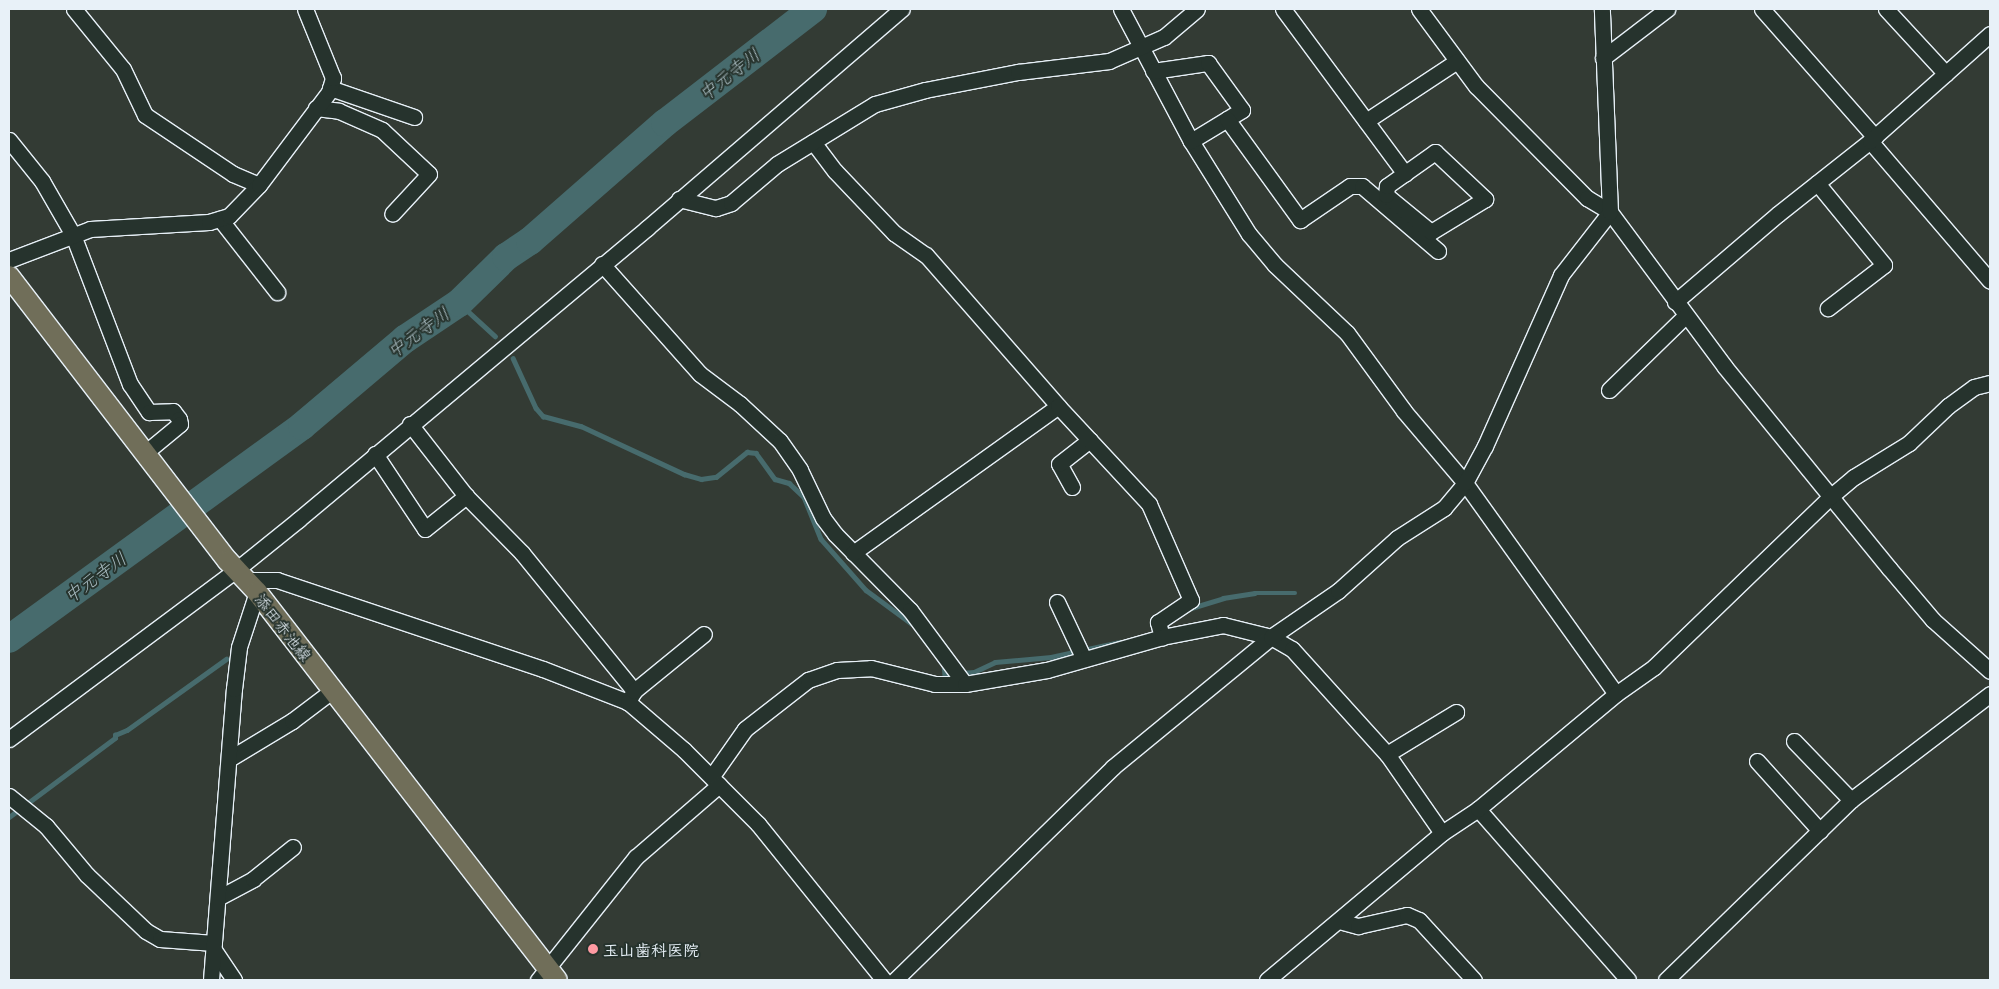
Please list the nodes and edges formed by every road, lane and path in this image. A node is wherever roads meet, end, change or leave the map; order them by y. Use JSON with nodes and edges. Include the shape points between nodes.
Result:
{"nodes":[{"id":1,"x":74,"y":9,"type":"edge"},
{"id":2,"x":305,"y":9,"type":"edge"},
{"id":3,"x":902,"y":9,"type":"edge"},
{"id":4,"x":1121,"y":9,"type":"edge"},
{"id":5,"x":1197,"y":9,"type":"edge"},
{"id":6,"x":1283,"y":9,"type":"edge"},
{"id":7,"x":1419,"y":9,"type":"edge"},
{"id":8,"x":1602,"y":9,"type":"edge"},
{"id":9,"x":1667,"y":9,"type":"edge"},
{"id":10,"x":1762,"y":9,"type":"edge"},
{"id":11,"x":1886,"y":9,"type":"edge"},
{"id":12,"x":1990,"y":34,"type":"edge"},
{"id":13,"x":1142,"y":49,"type":"junction"},
{"id":14,"x":1603,"y":58,"type":"junction"},
{"id":15,"x":1457,"y":60,"type":"junction"},
{"id":16,"x":1153,"y":71,"type":"junction"},
{"id":17,"x":1946,"y":74,"type":"junction"},
{"id":18,"x":330,"y":88,"type":"junction"},
{"id":19,"x":316,"y":108,"type":"junction"},
{"id":20,"x":414,"y":117,"type":"dead end"},
{"id":21,"x":1227,"y":119,"type":"junction"},
{"id":22,"x":1366,"y":121,"type":"junction"},
{"id":23,"x":1873,"y":139,"type":"junction"},
{"id":24,"x":9,"y":140,"type":"edge"},
{"id":25,"x":1191,"y":141,"type":"junction"},
{"id":26,"x":813,"y":142,"type":"junction"},
{"id":27,"x":1405,"y":174,"type":"junction"},
{"id":28,"x":1817,"y":183,"type":"junction"},
{"id":29,"x":259,"y":185,"type":"junction"},
{"id":30,"x":679,"y":199,"type":"junction"},
{"id":31,"x":1610,"y":212,"type":"junction"},
{"id":32,"x":392,"y":214,"type":"dead end"},
{"id":33,"x":220,"y":219,"type":"junction"},
{"id":34,"x":73,"y":235,"type":"junction"},
{"id":35,"x":1438,"y":251,"type":"dead end"},
{"id":36,"x":9,"y":260,"type":"edge"},
{"id":37,"x":602,"y":264,"type":"junction"},
{"id":38,"x":9,"y":276,"type":"edge"},
{"id":39,"x":1990,"y":281,"type":"edge"},
{"id":40,"x":277,"y":292,"type":"dead end"},
{"id":41,"x":1675,"y":302,"type":"junction"},
{"id":42,"x":1828,"y":308,"type":"dead end"},
{"id":43,"x":1685,"y":316,"type":"junction"},
{"id":44,"x":1990,"y":383,"type":"edge"},
{"id":45,"x":1609,"y":390,"type":"dead end"},
{"id":46,"x":1058,"y":406,"type":"junction"},
{"id":47,"x":410,"y":424,"type":"junction"},
{"id":48,"x":1090,"y":440,"type":"junction"},
{"id":49,"x":375,"y":454,"type":"junction"},
{"id":50,"x":149,"y":456,"type":"junction"},
{"id":51,"x":1465,"y":483,"type":"junction"},
{"id":52,"x":1072,"y":487,"type":"dead end"},
{"id":53,"x":466,"y":496,"type":"junction"},
{"id":54,"x":1830,"y":496,"type":"junction"},
{"id":55,"x":853,"y":553,"type":"junction"},
{"id":56,"x":242,"y":576,"type":"junction"},
{"id":57,"x":1057,"y":602,"type":"dead end"},
{"id":58,"x":704,"y":634,"type":"dead end"},
{"id":59,"x":1162,"y":637,"type":"junction"},
{"id":60,"x":1271,"y":637,"type":"junction"},
{"id":61,"x":1084,"y":659,"type":"junction"},
{"id":62,"x":1990,"y":671,"type":"edge"},
{"id":63,"x":965,"y":684,"type":"junction"},
{"id":64,"x":333,"y":690,"type":"junction"},
{"id":65,"x":1616,"y":694,"type":"junction"},
{"id":66,"x":1990,"y":694,"type":"edge"},
{"id":67,"x":631,"y":697,"type":"junction"},
{"id":68,"x":1456,"y":712,"type":"dead end"},
{"id":69,"x":9,"y":739,"type":"edge"},
{"id":70,"x":1794,"y":741,"type":"dead end"},
{"id":71,"x":1387,"y":754,"type":"junction"},
{"id":72,"x":229,"y":758,"type":"junction"},
{"id":73,"x":1757,"y":761,"type":"dead end"},
{"id":74,"x":715,"y":781,"type":"junction"},
{"id":75,"x":9,"y":796,"type":"edge"},
{"id":76,"x":1851,"y":800,"type":"junction"},
{"id":77,"x":1478,"y":809,"type":"junction"},
{"id":78,"x":1820,"y":831,"type":"junction"},
{"id":79,"x":1442,"y":833,"type":"junction"},
{"id":80,"x":293,"y":847,"type":"dead end"},
{"id":81,"x":218,"y":898,"type":"junction"},
{"id":82,"x":1339,"y":921,"type":"junction"},
{"id":83,"x":214,"y":946,"type":"junction"},
{"id":84,"x":547,"y":976,"type":"edge"},
{"id":85,"x":211,"y":980,"type":"edge"},
{"id":86,"x":234,"y":980,"type":"edge"},
{"id":87,"x":884,"y":980,"type":"edge"},
{"id":88,"x":895,"y":980,"type":"edge"},
{"id":89,"x":1267,"y":980,"type":"edge"},
{"id":90,"x":1474,"y":980,"type":"edge"},
{"id":91,"x":1628,"y":980,"type":"edge"},
{"id":92,"x":1666,"y":980,"type":"edge"}],
"edges":[{"from":1,"to":29,"type":"street","via":[[124,69],[145,115],[233,174]]},
{"from":2,"to":18,"type":"street","via":[[333,78]]},
{"from":3,"to":30,"type":"street"},
{"from":4,"to":13,"type":"street"},
{"from":5,"to":13,"type":"street","via":[[1164,37]]},
{"from":6,"to":22,"type":"street"},
{"from":7,"to":15,"type":"street"},
{"from":8,"to":14,"type":"street"},
{"from":9,"to":14,"type":"street"},
{"from":10,"to":23,"type":"street"},
{"from":11,"to":17,"type":"street"},
{"from":12,"to":17,"type":"street"},
{"from":13,"to":16,"type":"street"},
{"from":13,"to":26,"type":"street","via":[[1109,61],[1018,72],[875,104]]},
{"from":14,"to":31,"type":"street"},
{"from":15,"to":22,"type":"street"},
{"from":15,"to":31,"type":"street","via":[[1476,86],[1541,154],[1587,198]]},
{"from":16,"to":21,"type":"street","via":[[1208,63],[1242,110]]},
{"from":16,"to":25,"type":"street"},
{"from":17,"to":23,"type":"street"},
{"from":18,"to":19,"type":"street"},
{"from":18,"to":20,"type":"street"},
{"from":19,"to":29,"type":"street"},
{"from":19,"to":32,"type":"street","via":[[339,110],[382,130],[429,174]]},
{"from":21,"to":25,"type":"street"},
{"from":21,"to":35,"type":"street","via":[[1300,220],[1350,186],[1362,186]]},
{"from":22,"to":27,"type":"street"},
{"from":23,"to":28,"type":"street"},
{"from":23,"to":39,"type":"street"},
{"from":24,"to":34,"type":"street","via":[[42,181]]},
{"from":25,"to":51,"type":"street","via":[[1249,234],[1274,266],[1347,333],[1404,411]]},
{"from":26,"to":30,"type":"street","via":[[777,164],[731,203],[716,208]]},
{"from":26,"to":46,"type":"street","via":[[835,171],[894,233],[926,255]]},
{"from":27,"to":27,"type":"street","via":[[1435,152],[1485,199],[1431,232],[1386,195],[1387,186]]},
{"from":28,"to":41,"type":"street"},
{"from":28,"to":42,"type":"street","via":[[1884,265]]},
{"from":29,"to":33,"type":"street","via":[[229,216]]},
{"from":30,"to":37,"type":"street"},
{"from":31,"to":41,"type":"street"},
{"from":31,"to":51,"type":"street","via":[[1561,275],[1485,446]]},
{"from":33,"to":34,"type":"street","via":[[90,229]]},
{"from":33,"to":40,"type":"street"},
{"from":34,"to":36,"type":"street"},
{"from":34,"to":50,"type":"street","via":[[130,384],[149,412],[173,411],[179,419],[180,424]]},
{"from":37,"to":47,"type":"street"},
{"from":37,"to":55,"type":"street","via":[[700,374],[740,404],[780,441],[800,470],[823,518]]},
{"from":38,"to":50,"type":"main road","name":"添田赤池線"},
{"from":41,"to":43,"type":"street"},
{"from":43,"to":45,"type":"street"},
{"from":43,"to":54,"type":"street"},
{"from":44,"to":54,"type":"street","via":[[1974,387],[1948,406],[1909,443]]},
{"from":46,"to":48,"type":"street"},
{"from":46,"to":55,"type":"street"},
{"from":47,"to":49,"type":"street"},
{"from":47,"to":53,"type":"street"},
{"from":48,"to":52,"type":"street","via":[[1059,464]]},
{"from":48,"to":59,"type":"street","via":[[1149,504],[1191,600],[1158,622]]},
{"from":49,"to":53,"type":"street","via":[[425,529]]},
{"from":49,"to":56,"type":"street"},
{"from":50,"to":56,"type":"main road","name":"添田赤池線"},
{"from":51,"to":60,"type":"street","via":[[1444,508],[1397,538],[1338,591]]},
{"from":51,"to":65,"type":"street"},
{"from":53,"to":67,"type":"street","via":[[522,553]]},
{"from":54,"to":62,"type":"street","via":[[1933,620]]},
{"from":54,"to":65,"type":"street","via":[[1654,667]]},
{"from":55,"to":63,"type":"street","via":[[910,610]]},
{"from":56,"to":64,"type":"main road","name":"添田赤池線"},
{"from":56,"to":67,"type":"street","via":[[277,580]]},
{"from":56,"to":69,"type":"street"},
{"from":56,"to":72,"type":"street","via":[[240,647]]},
{"from":57,"to":61,"type":"street"},
{"from":58,"to":67,"type":"street"},
{"from":59,"to":60,"type":"street","via":[[1223,625]]},
{"from":59,"to":61,"type":"street"},
{"from":60,"to":71,"type":"street","via":[[1292,649]]},
{"from":60,"to":88,"type":"street","via":[[1113,767]]},
{"from":61,"to":63,"type":"street","via":[[1004,679]]},
{"from":63,"to":74,"type":"street","via":[[935,684],[871,668],[830,672],[808,680],[745,729]]},
{"from":64,"to":72,"type":"street","via":[[292,721]]},
{"from":64,"to":84,"type":"main road","name":"添田赤池線"},
{"from":65,"to":77,"type":"street"},
{"from":66,"to":76,"type":"street"},
{"from":67,"to":74,"type":"street"},
{"from":68,"to":71,"type":"street"},
{"from":70,"to":76,"type":"street"},
{"from":71,"to":79,"type":"street"},
{"from":72,"to":81,"type":"street"},
{"from":73,"to":78,"type":"street"},
{"from":74,"to":84,"type":"street","via":[[636,857]]},
{"from":74,"to":87,"type":"street","via":[[758,824]]},
{"from":75,"to":83,"type":"street","via":[[46,826],[87,875],[146,931],[160,939]]},
{"from":76,"to":78,"type":"street"},
{"from":77,"to":79,"type":"street"},
{"from":77,"to":91,"type":"street"},
{"from":78,"to":92,"type":"street"},
{"from":79,"to":82,"type":"street"},
{"from":80,"to":81,"type":"street","via":[[253,879]]},
{"from":81,"to":83,"type":"street"},
{"from":82,"to":89,"type":"street"},
{"from":82,"to":90,"type":"street","via":[[1358,926],[1407,915],[1419,920]]},
{"from":83,"to":85,"type":"street"},
{"from":83,"to":86,"type":"street"}]}
